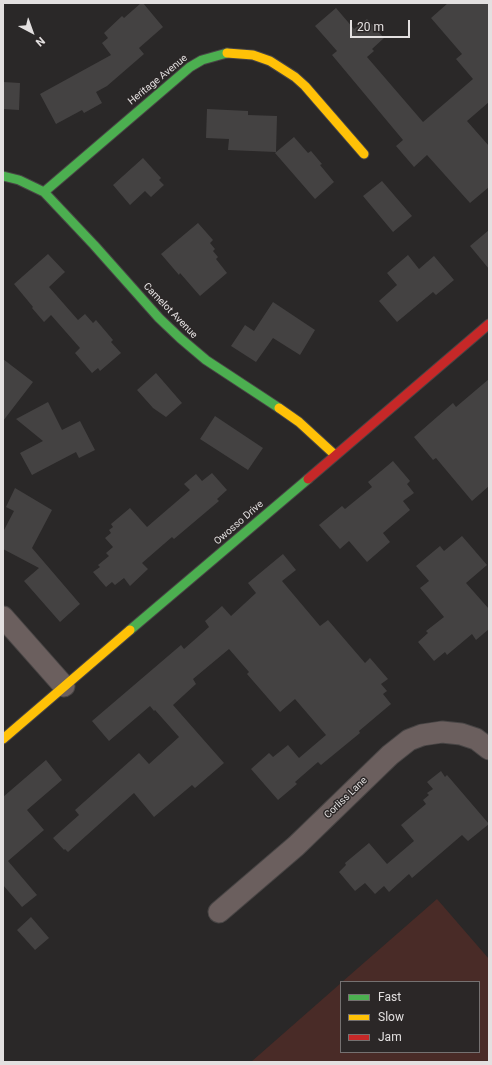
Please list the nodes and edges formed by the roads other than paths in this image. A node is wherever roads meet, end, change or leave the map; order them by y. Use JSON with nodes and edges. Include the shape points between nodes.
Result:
{"nodes":[{"id":1,"x":364,"y":154,"type":"dead end"},
{"id":2,"x":3,"y":176,"type":"edge"},
{"id":3,"x":44,"y":192,"type":"junction"},
{"id":4,"x":489,"y":324,"type":"edge"},
{"id":5,"x":335,"y":455,"type":"junction"},
{"id":6,"x":3,"y":617,"type":"edge"},
{"id":7,"x":64,"y":686,"type":"junction"},
{"id":8,"x":3,"y":739,"type":"edge"},
{"id":9,"x":489,"y":749,"type":"edge"},
{"id":10,"x":219,"y":912,"type":"dead end"}],
"edges":[{"from":1,"to":3,"type":"street","name":"Heritage Avenue","via":[[295,77],[270,60],[253,55],[227,53],[202,60],[190,67]]},
{"from":2,"to":3,"type":"street","via":[[19,180]]},
{"from":3,"to":5,"type":"street","name":"Camelot Avenue","via":[[180,338],[206,360],[298,422]]},
{"from":4,"to":5,"type":"street","name":"Owosso Drive"},
{"from":5,"to":7,"type":"street","name":"Owosso Drive"},
{"from":6,"to":7,"type":"street"},
{"from":7,"to":8,"type":"street","name":"Owosso Drive"},
{"from":9,"to":10,"type":"street","name":"Corliss Lane","via":[[476,739],[461,734],[442,732],[408,740],[296,846]]}]}
